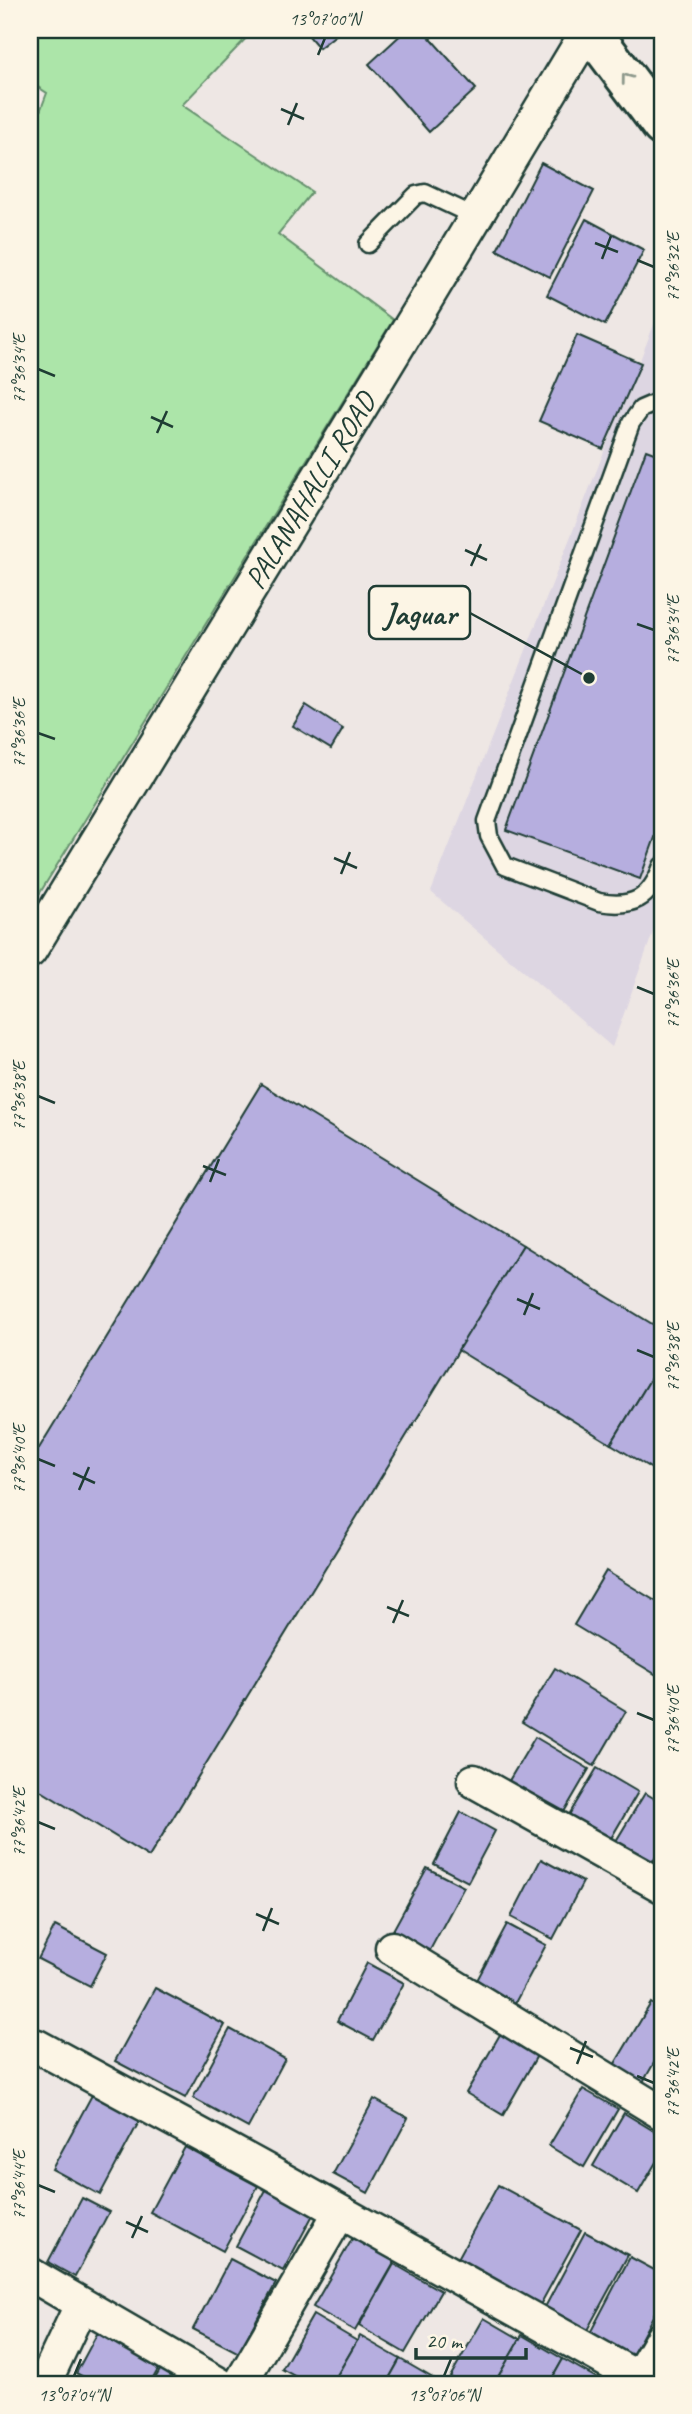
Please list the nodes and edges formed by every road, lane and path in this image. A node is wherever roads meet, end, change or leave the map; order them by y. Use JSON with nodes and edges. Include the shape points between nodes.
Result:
{"nodes":[{"id":1,"x":589,"y":30,"type":"edge"},
{"id":2,"x":662,"y":127,"type":"edge"},
{"id":3,"x":476,"y":217,"type":"junction"},
{"id":4,"x":368,"y":244,"type":"dead end"},
{"id":5,"x":662,"y":400,"type":"edge"},
{"id":6,"x":662,"y":866,"type":"edge"},
{"id":7,"x":30,"y":951,"type":"edge"},
{"id":8,"x":474,"y":1781,"type":"dead end"},
{"id":9,"x":662,"y":1886,"type":"edge"},
{"id":10,"x":392,"y":1948,"type":"dead end"},
{"id":11,"x":37,"y":2046,"type":"dead end"},
{"id":12,"x":662,"y":2113,"type":"edge"},
{"id":13,"x":340,"y":2212,"type":"junction"},
{"id":14,"x":30,"y":2274,"type":"edge"},
{"id":15,"x":81,"y":2305,"type":"junction"},
{"id":16,"x":662,"y":2338,"type":"edge"},
{"id":17,"x":637,"y":2381,"type":"edge"},
{"id":18,"x":44,"y":2384,"type":"edge"},
{"id":19,"x":219,"y":2384,"type":"edge"},
{"id":20,"x":240,"y":2384,"type":"edge"}],
"edges":[{"from":2,"to":1,"type":"main road","one_way":true},
{"from":1,"to":3,"type":"street","name":"PALANAHALLI ROAD"},
{"from":3,"to":4,"type":"lane","via":[[425,193],[416,195]]},
{"from":3,"to":7,"type":"street","name":"PALANAHALLI ROAD"},
{"from":5,"to":6,"type":"lane","via":[[641,409],[631,423],[487,821],[489,836],[505,866],[598,902],[614,905],[644,897]]},
{"from":8,"to":9,"type":"street"},
{"from":10,"to":12,"type":"street"},
{"from":11,"to":13,"type":"street"},
{"from":13,"to":17,"type":"street"},
{"from":13,"to":20,"type":"street"},
{"from":14,"to":15,"type":"street"},
{"from":15,"to":18,"type":"street"},
{"from":15,"to":19,"type":"street"},
{"from":16,"to":17,"type":"street"}]}
